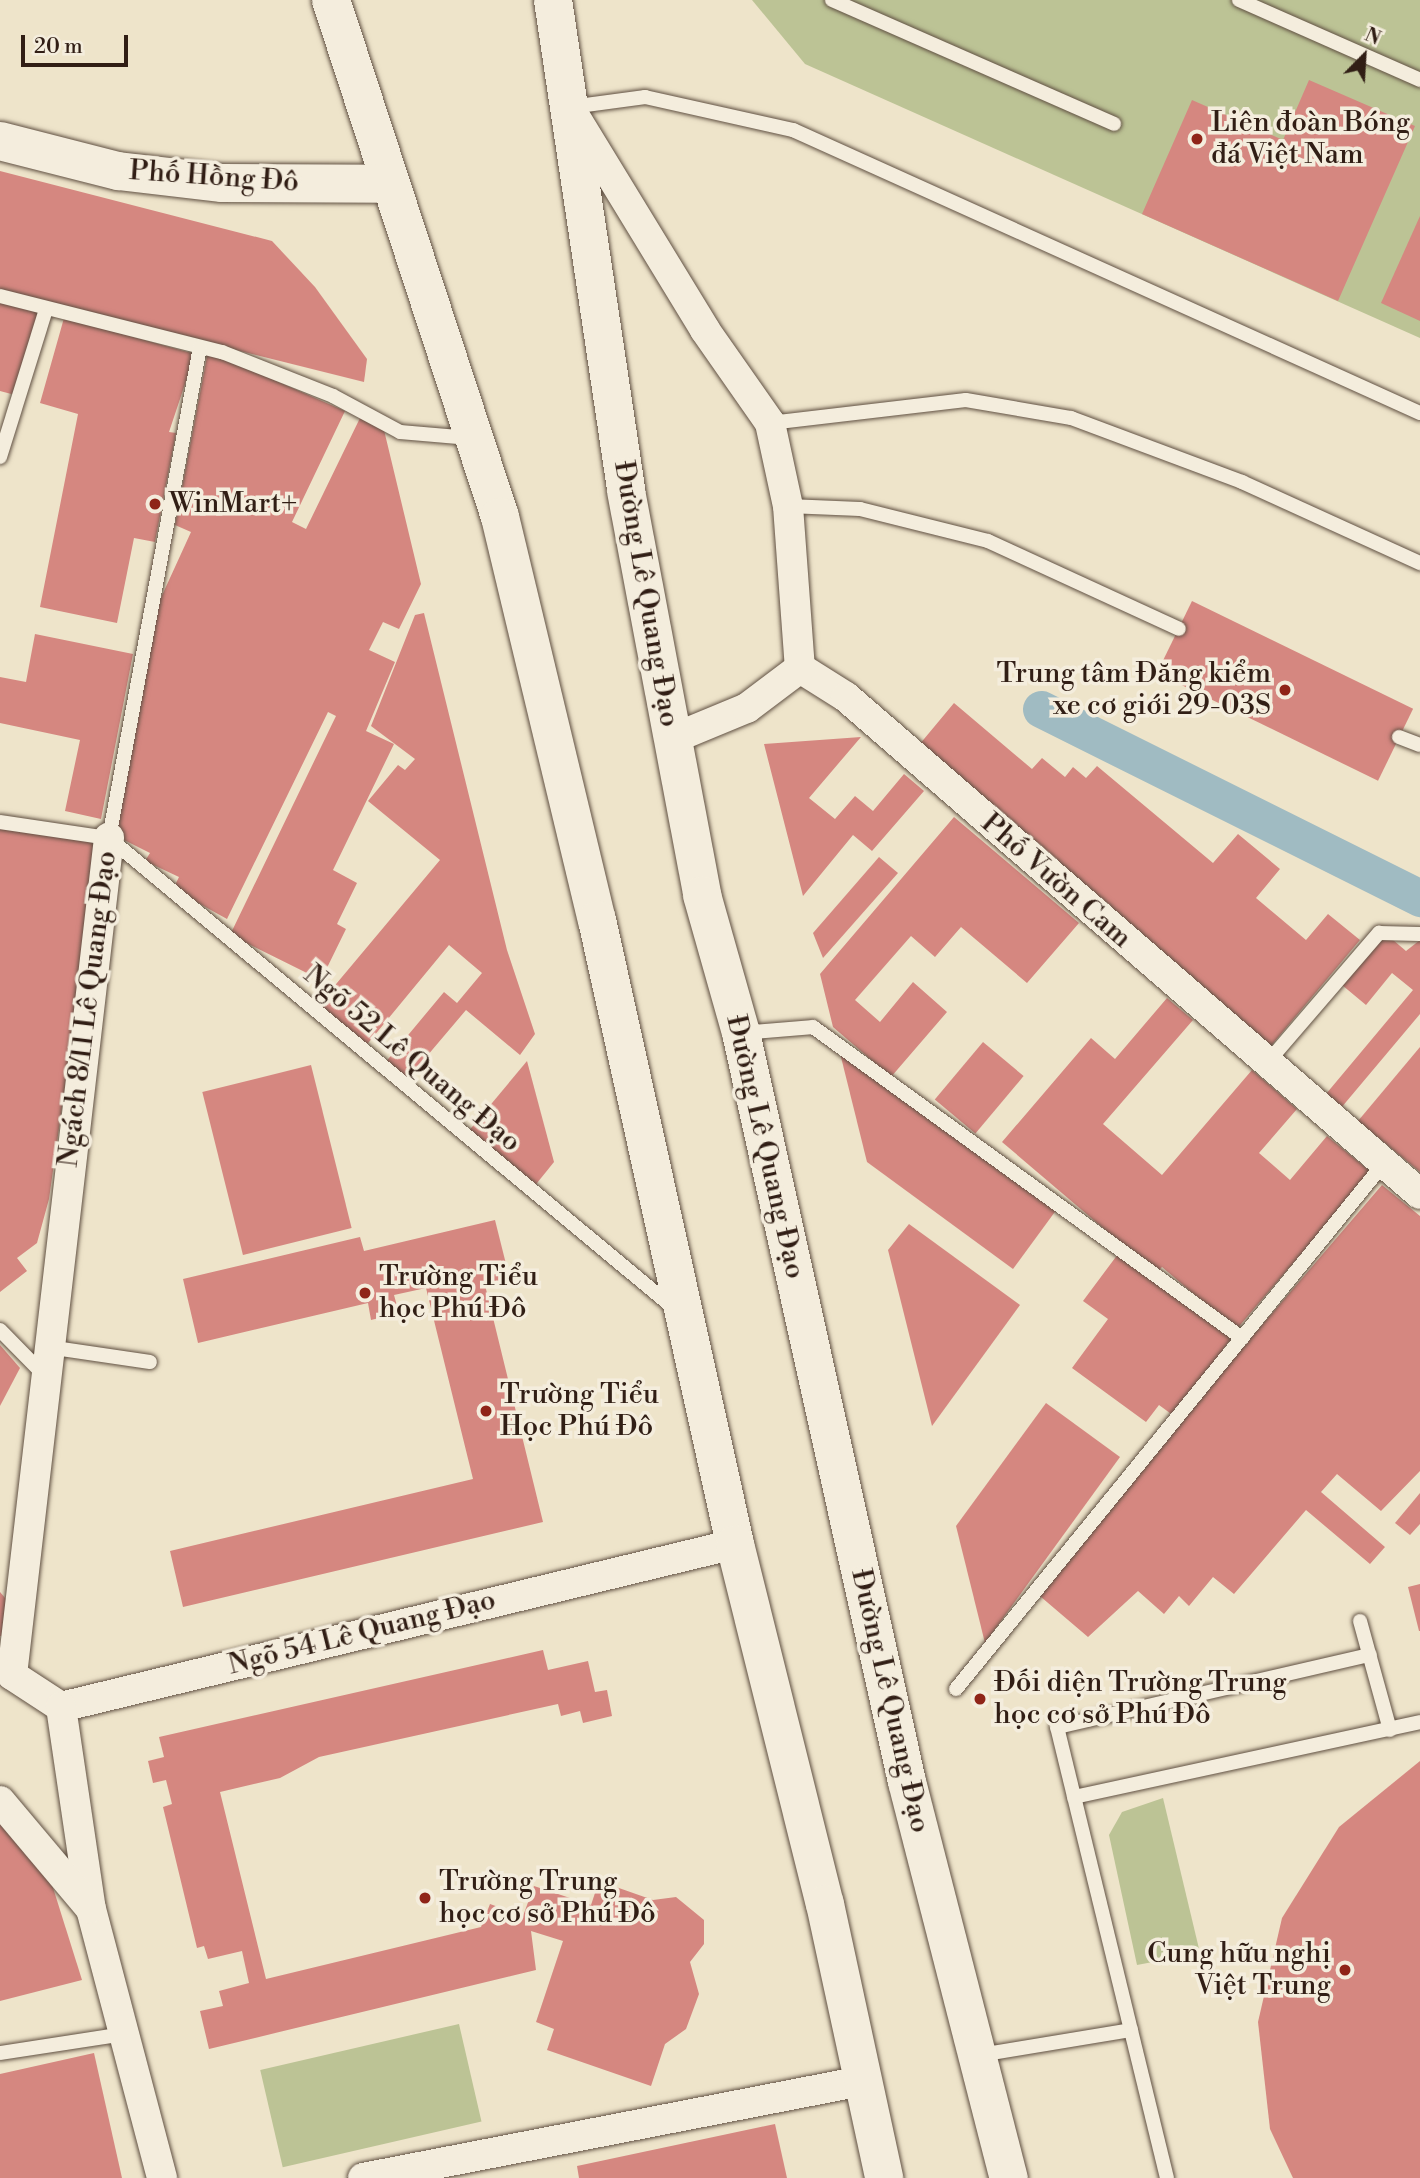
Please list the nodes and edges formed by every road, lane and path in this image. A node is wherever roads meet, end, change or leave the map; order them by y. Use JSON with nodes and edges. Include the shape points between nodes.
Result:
{"nodes":[{"id":1,"x":331,"y":0,"type":"edge"},
{"id":2,"x":553,"y":0,"type":"edge"},
{"id":3,"x":832,"y":0,"type":"edge"},
{"id":4,"x":1239,"y":0,"type":"edge"},
{"id":5,"x":1420,"y":80,"type":"edge"},
{"id":6,"x":570,"y":107,"type":"junction"},
{"id":7,"x":1114,"y":124,"type":"dead end"},
{"id":8,"x":0,"y":141,"type":"edge"},
{"id":9,"x":389,"y":184,"type":"junction"},
{"id":10,"x":0,"y":296,"type":"edge"},
{"id":11,"x":46,"y":309,"type":"junction"},
{"id":12,"x":200,"y":347,"type":"junction"},
{"id":13,"x":1420,"y":413,"type":"edge"},
{"id":14,"x":770,"y":423,"type":"junction"},
{"id":15,"x":470,"y":438,"type":"junction"},
{"id":16,"x":0,"y":457,"type":"edge"},
{"id":17,"x":788,"y":506,"type":"junction"},
{"id":18,"x":1420,"y":563,"type":"edge"},
{"id":19,"x":1179,"y":629,"type":"dead end"},
{"id":20,"x":800,"y":668,"type":"junction"},
{"id":21,"x":1399,"y":737,"type":"dead end"},
{"id":22,"x":672,"y":739,"type":"junction"},
{"id":23,"x":1420,"y":745,"type":"edge"},
{"id":24,"x":0,"y":822,"type":"edge"},
{"id":25,"x":109,"y":838,"type":"junction"},
{"id":26,"x":1420,"y":934,"type":"edge"},
{"id":27,"x":741,"y":1033,"type":"junction"},
{"id":28,"x":1266,"y":1064,"type":"junction"},
{"id":29,"x":1385,"y":1162,"type":"junction"},
{"id":30,"x":1420,"y":1194,"type":"edge"},
{"id":31,"x":685,"y":1318,"type":"junction"},
{"id":32,"x":0,"y":1330,"type":"edge"},
{"id":33,"x":1242,"y":1338,"type":"junction"},
{"id":34,"x":48,"y":1347,"type":"junction"},
{"id":35,"x":150,"y":1362,"type":"dead end"},
{"id":36,"x":45,"y":1376,"type":"junction"},
{"id":37,"x":735,"y":1544,"type":"junction"},
{"id":38,"x":1360,"y":1621,"type":"dead end"},
{"id":39,"x":1370,"y":1655,"type":"junction"},
{"id":40,"x":6,"y":1680,"type":"edge"},
{"id":41,"x":956,"y":1689,"type":"dead end"},
{"id":42,"x":61,"y":1707,"type":"junction"},
{"id":43,"x":1420,"y":1722,"type":"edge"},
{"id":44,"x":1390,"y":1730,"type":"junction"},
{"id":45,"x":1074,"y":1797,"type":"junction"},
{"id":46,"x":0,"y":1801,"type":"edge"},
{"id":47,"x":91,"y":1909,"type":"junction"},
{"id":48,"x":1131,"y":2030,"type":"junction"},
{"id":49,"x":124,"y":2034,"type":"junction"},
{"id":50,"x":0,"y":2053,"type":"edge"},
{"id":51,"x":976,"y":2055,"type":"junction"},
{"id":52,"x":862,"y":2081,"type":"junction"},
{"id":53,"x":162,"y":2178,"type":"edge"},
{"id":54,"x":363,"y":2178,"type":"edge"},
{"id":55,"x":884,"y":2178,"type":"edge"},
{"id":56,"x":1009,"y":2178,"type":"edge"},
{"id":57,"x":1167,"y":2178,"type":"edge"}],
"edges":[{"from":1,"to":9,"type":"main road"},
{"from":2,"to":6,"type":"main road","name":"Đường Lê Quang Đạo"},
{"from":3,"to":7,"type":"lane"},
{"from":4,"to":5,"type":"lane"},
{"from":6,"to":13,"type":"lane","via":[[645,97],[793,130]]},
{"from":6,"to":14,"type":"street","via":[[705,330]]},
{"from":6,"to":22,"type":"main road","name":"Đường Lê Quang Đạo","via":[[626,491]]},
{"from":8,"to":9,"type":"main road","name":"Phố Hồng Đô","via":[[118,171],[222,183]]},
{"from":9,"to":15,"type":"main road"},
{"from":10,"to":11,"type":"lane"},
{"from":11,"to":12,"type":"lane"},
{"from":11,"to":16,"type":"lane"},
{"from":12,"to":15,"type":"lane","via":[[333,396],[400,432]]},
{"from":12,"to":25,"type":"lane","name":"Ngách 8/11 Lê Quang Đạo"},
{"from":14,"to":17,"type":"street"},
{"from":14,"to":18,"type":"lane","via":[[966,400],[1071,418],[1242,482]]},
{"from":15,"to":31,"type":"main road","via":[[503,531]]},
{"from":17,"to":19,"type":"lane","via":[[860,509],[988,541]]},
{"from":17,"to":20,"type":"street"},
{"from":20,"to":22,"type":"street","via":[[747,708]]},
{"from":20,"to":28,"type":"street","name":"Phố Vườn Cam","via":[[846,696]]},
{"from":21,"to":23,"type":"lane"},
{"from":22,"to":27,"type":"main road","name":"Đường Lê Quang Đạo","via":[[702,895]]},
{"from":24,"to":25,"type":"lane"},
{"from":25,"to":31,"type":"lane","name":"Ngõ 52 Lê Quang Đạo"},
{"from":25,"to":34,"type":"street","name":"Ngách 8/11 Lê Quang Đạo"},
{"from":26,"to":28,"type":"lane","via":[[1379,933]]},
{"from":27,"to":33,"type":"lane","via":[[813,1027]]},
{"from":27,"to":51,"type":"main road","name":"Đường Lê Quang Đạo","via":[[907,1782]]},
{"from":28,"to":29,"type":"street","name":"Phố Vườn Cam"},
{"from":29,"to":30,"type":"street","name":"Phố Vườn Cam"},
{"from":29,"to":33,"type":"lane"},
{"from":31,"to":37,"type":"main road"},
{"from":32,"to":36,"type":"lane"},
{"from":33,"to":41,"type":"lane"},
{"from":34,"to":35,"type":"lane"},
{"from":34,"to":36,"type":"street","name":"Ngách 8/11 Lê Quang Đạo"},
{"from":36,"to":40,"type":"street","name":"Ngách 8/11 Lê Quang Đạo"},
{"from":37,"to":42,"type":"street","name":"Ngõ 54 Lê Quang Đạo"},
{"from":37,"to":52,"type":"main road","via":[[825,1904]]},
{"from":38,"to":39,"type":"lane"},
{"from":39,"to":44,"type":"lane"},
{"from":39,"to":45,"type":"lane","via":[[1057,1727]]},
{"from":40,"to":42,"type":"street"},
{"from":42,"to":47,"type":"street"},
{"from":43,"to":44,"type":"lane"},
{"from":44,"to":45,"type":"lane"},
{"from":45,"to":48,"type":"lane"},
{"from":46,"to":47,"type":"street"},
{"from":47,"to":49,"type":"street"},
{"from":48,"to":51,"type":"lane"},
{"from":48,"to":57,"type":"lane"},
{"from":49,"to":50,"type":"lane"},
{"from":49,"to":53,"type":"street"},
{"from":51,"to":56,"type":"main road","name":"Đường Lê Quang Đạo"},
{"from":52,"to":54,"type":"street"},
{"from":52,"to":55,"type":"main road"}]}
